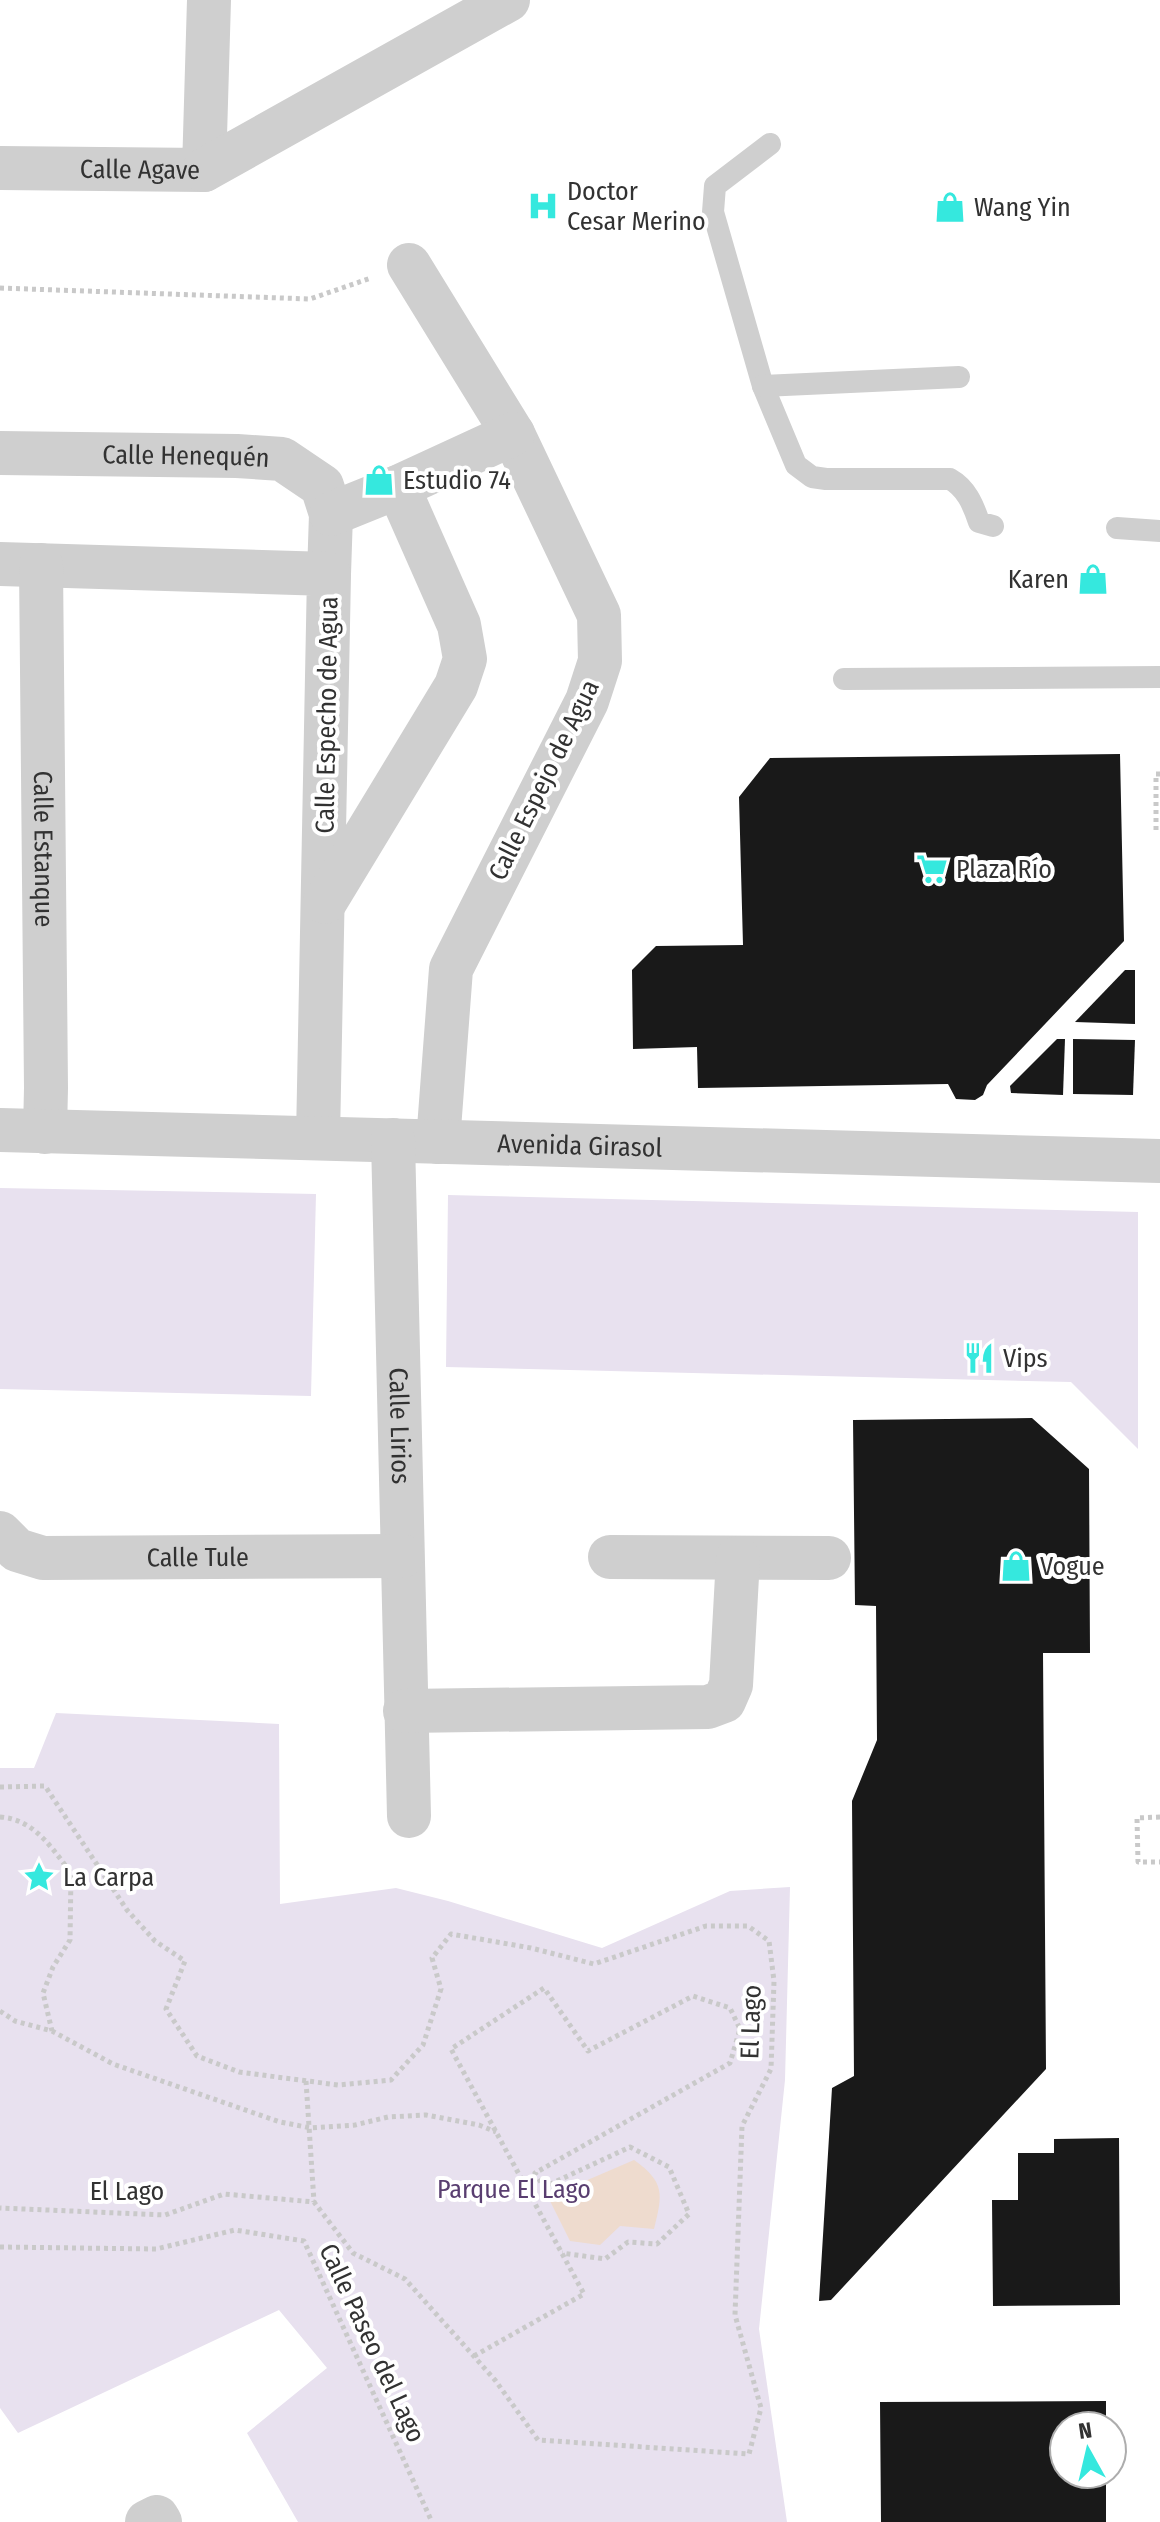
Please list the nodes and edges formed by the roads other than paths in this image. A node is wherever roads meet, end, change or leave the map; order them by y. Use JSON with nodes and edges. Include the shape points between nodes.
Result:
{"nodes":[{"id":1,"x":209,"y":0,"type":"edge"},
{"id":2,"x":508,"y":0,"type":"edge"},
{"id":3,"x":770,"y":144,"type":"dead end"},
{"id":4,"x":0,"y":168,"type":"edge"},
{"id":5,"x":204,"y":170,"type":"junction"},
{"id":6,"x":409,"y":265,"type":"road end"},
{"id":7,"x":959,"y":377,"type":"dead end"},
{"id":8,"x":763,"y":386,"type":"junction"},
{"id":9,"x":513,"y":434,"type":"junction"},
{"id":10,"x":0,"y":453,"type":"edge"},
{"id":11,"x":398,"y":487,"type":"junction"},
{"id":12,"x":331,"y":514,"type":"junction"},
{"id":13,"x":993,"y":526,"type":"dead end"},
{"id":14,"x":1117,"y":528,"type":"dead end"},
{"id":15,"x":1160,"y":531,"type":"edge"},
{"id":16,"x":21,"y":564,"type":"edge"},
{"id":17,"x":329,"y":574,"type":"junction"},
{"id":18,"x":1160,"y":677,"type":"edge"},
{"id":19,"x":844,"y":679,"type":"dead end"},
{"id":20,"x":324,"y":904,"type":"junction"},
{"id":21,"x":0,"y":1130,"type":"edge"},
{"id":22,"x":45,"y":1132,"type":"junction"},
{"id":23,"x":318,"y":1138,"type":"junction"},
{"id":24,"x":393,"y":1140,"type":"junction"},
{"id":25,"x":438,"y":1142,"type":"junction"},
{"id":26,"x":1160,"y":1161,"type":"edge"},
{"id":27,"x":0,"y":1533,"type":"edge"},
{"id":28,"x":402,"y":1556,"type":"junction"},
{"id":29,"x":610,"y":1557,"type":"dead end"},
{"id":30,"x":738,"y":1558,"type":"junction"},
{"id":31,"x":829,"y":1558,"type":"dead end"},
{"id":32,"x":405,"y":1711,"type":"junction"},
{"id":33,"x":409,"y":1816,"type":"dead end"},
{"id":34,"x":147,"y":2522,"type":"edge"},
{"id":35,"x":160,"y":2522,"type":"edge"}],
"edges":[{"from":1,"to":5,"type":"street","name":"Calle Agave"},
{"from":2,"to":5,"type":"street"},
{"from":3,"to":8,"type":"lane","via":[[715,186],[713,212]]},
{"from":4,"to":5,"type":"street","name":"Calle Agave"},
{"from":6,"to":9,"type":"street","name":"Calle Espejo de Agua"},
{"from":7,"to":8,"type":"lane"},
{"from":8,"to":13,"type":"lane","via":[[796,465],[812,477],[950,479],[967,494],[979,522]]},
{"from":9,"to":11,"type":"street"},
{"from":9,"to":25,"type":"street","name":"Calle Espejo de Agua","via":[[599,615],[600,661],[587,701],[451,969]]},
{"from":10,"to":12,"type":"street","name":"Calle Henequén","via":[[282,459],[322,486]]},
{"from":11,"to":12,"type":"street"},
{"from":11,"to":20,"type":"street","via":[[459,625],[465,659],[456,686]]},
{"from":12,"to":17,"type":"street","name":"Calle Henequén"},
{"from":14,"to":15,"type":"lane"},
{"from":16,"to":17,"type":"street","name":"Calle Especho de Agua"},
{"from":16,"to":22,"type":"street","name":"Calle Estanque"},
{"from":17,"to":20,"type":"street","name":"Calle Especho de Agua"},
{"from":18,"to":19,"type":"lane"},
{"from":20,"to":23,"type":"street","name":"Calle Especho de Agua"},
{"from":21,"to":22,"type":"street","name":"Avenida Girasol"},
{"from":22,"to":23,"type":"street","name":"Avenida Girasol"},
{"from":23,"to":24,"type":"street","name":"Avenida Girasol"},
{"from":24,"to":25,"type":"street","name":"Avenida Girasol"},
{"from":24,"to":28,"type":"street","name":"Calle Lirios"},
{"from":25,"to":26,"type":"street","name":"Avenida Girasol"},
{"from":27,"to":28,"type":"street","name":"Calle Tule","via":[[17,1550],[43,1558]]},
{"from":28,"to":32,"type":"street","name":"Calle Lirios"},
{"from":29,"to":30,"type":"street"},
{"from":30,"to":31,"type":"street"},
{"from":30,"to":32,"type":"street","via":[[731,1685],[724,1701],[708,1707]]},
{"from":32,"to":33,"type":"street","name":"Calle Lirios"},
{"from":34,"to":35,"type":"street","via":[[157,2517]]}]}
